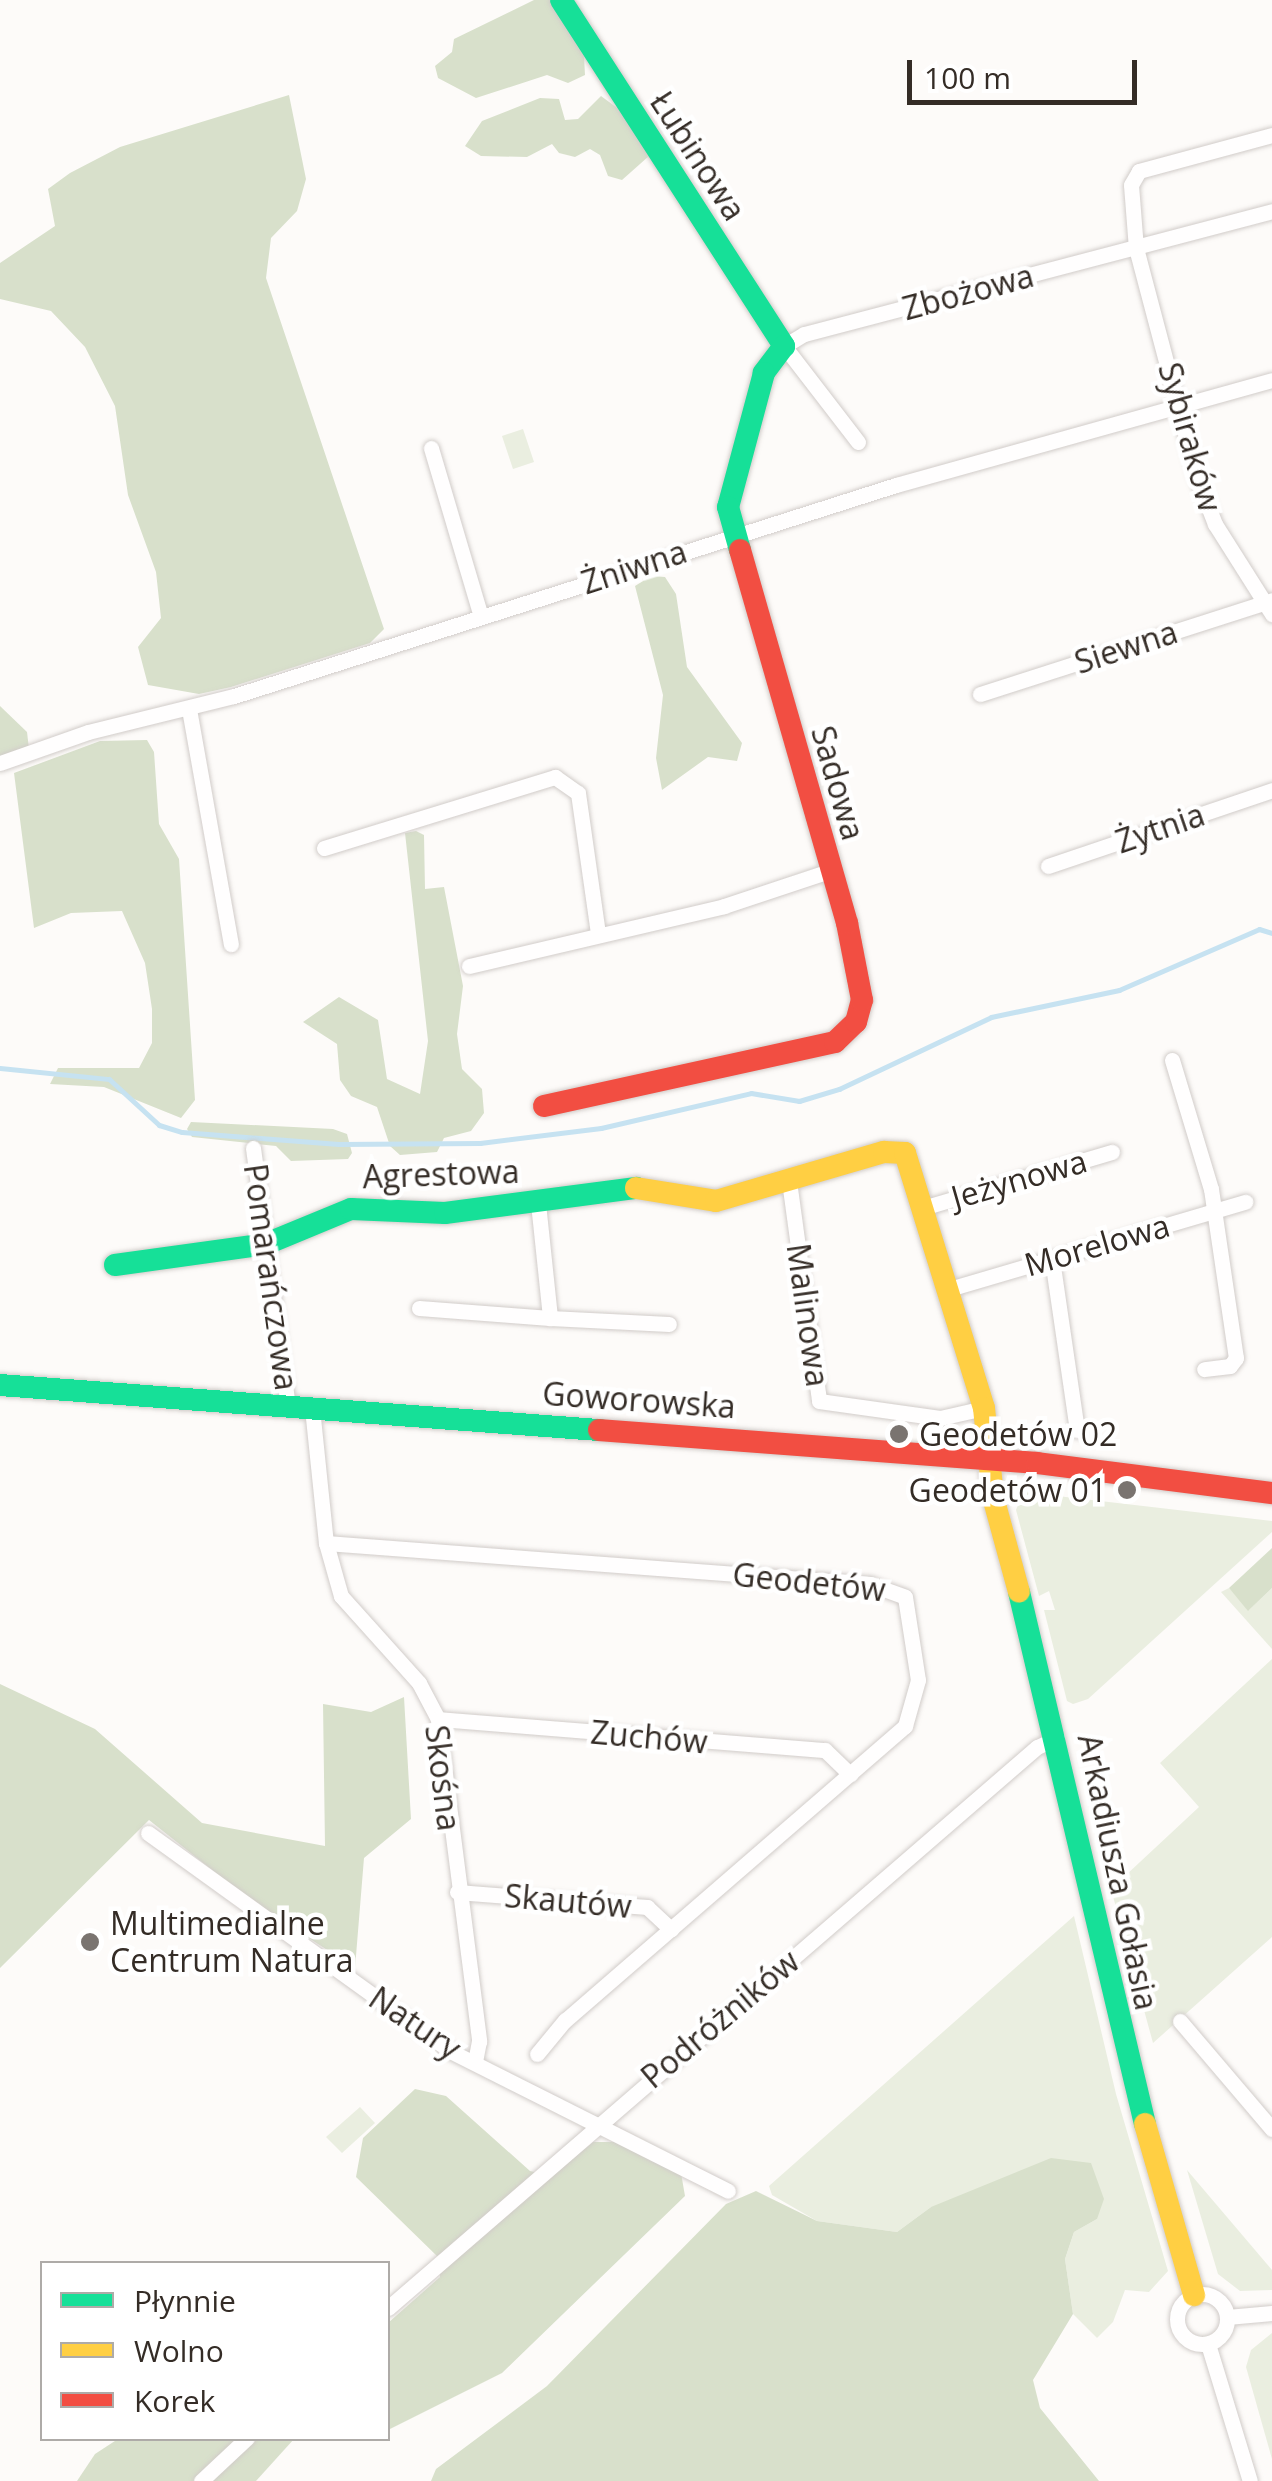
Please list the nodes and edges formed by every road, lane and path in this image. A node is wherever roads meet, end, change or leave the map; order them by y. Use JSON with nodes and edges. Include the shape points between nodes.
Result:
{"nodes":[{"id":1,"x":561,"y":0,"type":"edge"},
{"id":2,"x":1272,"y":135,"type":"edge"},
{"id":3,"x":1272,"y":212,"type":"edge"},
{"id":4,"x":1136,"y":248,"type":"junction"},
{"id":5,"x":784,"y":346,"type":"junction"},
{"id":6,"x":1272,"y":380,"type":"edge"},
{"id":7,"x":1180,"y":406,"type":"junction"},
{"id":8,"x":858,"y":442,"type":"dead end"},
{"id":9,"x":431,"y":448,"type":"dead end"},
{"id":10,"x":733,"y":535,"type":"junction"},
{"id":11,"x":1270,"y":605,"type":"edge"},
{"id":12,"x":482,"y":617,"type":"junction"},
{"id":13,"x":980,"y":694,"type":"dead end"},
{"id":14,"x":188,"y":709,"type":"junction"},
{"id":15,"x":0,"y":764,"type":"edge"},
{"id":16,"x":1272,"y":790,"type":"edge"},
{"id":17,"x":324,"y":848,"type":"dead end"},
{"id":18,"x":1048,"y":866,"type":"dead end"},
{"id":19,"x":829,"y":871,"type":"junction"},
{"id":20,"x":598,"y":934,"type":"junction"},
{"id":21,"x":231,"y":944,"type":"dead end"},
{"id":22,"x":469,"y":966,"type":"dead end"},
{"id":23,"x":1172,"y":1060,"type":"dead end"},
{"id":24,"x":544,"y":1106,"type":"dead end"},
{"id":25,"x":254,"y":1148,"type":"dead end"},
{"id":26,"x":1112,"y":1152,"type":"dead end"},
{"id":27,"x":789,"y":1181,"type":"junction"},
{"id":28,"x":1245,"y":1202,"type":"dead end"},
{"id":29,"x":538,"y":1203,"type":"junction"},
{"id":30,"x":926,"y":1206,"type":"junction"},
{"id":31,"x":1214,"y":1211,"type":"junction"},
{"id":32,"x":266,"y":1244,"type":"junction"},
{"id":33,"x":1052,"y":1259,"type":"junction"},
{"id":34,"x":115,"y":1265,"type":"dead end"},
{"id":35,"x":949,"y":1289,"type":"junction"},
{"id":36,"x":419,"y":1308,"type":"dead end"},
{"id":37,"x":550,"y":1318,"type":"junction"},
{"id":38,"x":668,"y":1324,"type":"dead end"},
{"id":39,"x":1204,"y":1370,"type":"dead end"},
{"id":40,"x":0,"y":1385,"type":"edge"},
{"id":41,"x":300,"y":1407,"type":"junction"},
{"id":42,"x":984,"y":1408,"type":"junction"},
{"id":43,"x":1077,"y":1430,"type":"dead end"},
{"id":44,"x":991,"y":1460,"type":"junction"},
{"id":45,"x":1272,"y":1493,"type":"edge"},
{"id":46,"x":326,"y":1543,"type":"junction"},
{"id":47,"x":438,"y":1719,"type":"junction"},
{"id":48,"x":1057,"y":1738,"type":"junction"},
{"id":49,"x":850,"y":1774,"type":"junction"},
{"id":50,"x":148,"y":1833,"type":"dead end"},
{"id":51,"x":456,"y":1892,"type":"junction"},
{"id":52,"x":671,"y":1929,"type":"junction"},
{"id":53,"x":1180,"y":2022,"type":"dead end"},
{"id":54,"x":537,"y":2054,"type":"dead end"},
{"id":55,"x":475,"y":2062,"type":"junction"},
{"id":56,"x":598,"y":2123,"type":"junction"},
{"id":57,"x":1272,"y":2129,"type":"edge"},
{"id":58,"x":728,"y":2191,"type":"dead end"},
{"id":59,"x":1194,"y":2295,"type":"junction"},
{"id":60,"x":390,"y":2306,"type":"edge"},
{"id":61,"x":1272,"y":2313,"type":"edge"},
{"id":62,"x":1227,"y":2317,"type":"junction"},
{"id":63,"x":1208,"y":2344,"type":"junction"},
{"id":64,"x":243,"y":2441,"type":"edge"},
{"id":65,"x":201,"y":2481,"type":"edge"},
{"id":66,"x":1250,"y":2481,"type":"edge"}],
"edges":[{"from":1,"to":5,"type":"street","name":"Łubinowa"},
{"from":2,"to":4,"type":"street","name":"Sybiraków","via":[[1139,172],[1131,186]]},
{"from":3,"to":4,"type":"street","name":"Zbożowa"},
{"from":4,"to":5,"type":"street","name":"Zbożowa","via":[[804,334]]},
{"from":4,"to":7,"type":"street","name":"Sybiraków"},
{"from":5,"to":8,"type":"street"},
{"from":5,"to":10,"type":"street","name":"Sadowa","via":[[764,373],[729,499]]},
{"from":6,"to":7,"type":"street","name":"Żniwna"},
{"from":7,"to":10,"type":"street","name":"Żniwna"},
{"from":7,"to":11,"type":"street","name":"Sybiraków","via":[[1204,500]]},
{"from":9,"to":12,"type":"street"},
{"from":10,"to":12,"type":"street","name":"Żniwna"},
{"from":10,"to":19,"type":"street","name":"Sadowa"},
{"from":11,"to":13,"type":"street","name":"Siewna"},
{"from":12,"to":14,"type":"street","name":"Żniwna"},
{"from":14,"to":15,"type":"street","name":"Żniwna","via":[[88,732]]},
{"from":14,"to":21,"type":"street"},
{"from":16,"to":18,"type":"street","name":"Żytnia"},
{"from":17,"to":20,"type":"street","via":[[555,777],[578,793]]},
{"from":19,"to":20,"type":"street","via":[[724,906]]},
{"from":19,"to":24,"type":"street","name":"Sadowa","via":[[862,1000],[856,1022],[835,1042]]},
{"from":20,"to":22,"type":"street"},
{"from":23,"to":31,"type":"street"},
{"from":25,"to":32,"type":"street","name":"Pomarańczowa"},
{"from":26,"to":30,"type":"street","name":"Jeżynowa"},
{"from":27,"to":29,"type":"street","name":"Agrestowa","via":[[716,1202],[641,1187]]},
{"from":27,"to":30,"type":"street","name":"Agrestowa","via":[[884,1152],[911,1159]]},
{"from":27,"to":42,"type":"street","name":"Malinowa","via":[[819,1401],[940,1418]]},
{"from":28,"to":31,"type":"street","name":"Morelowa"},
{"from":29,"to":32,"type":"street","name":"Agrestowa","via":[[446,1213],[351,1208]]},
{"from":29,"to":37,"type":"street","name":"Agrestowa"},
{"from":30,"to":35,"type":"street"},
{"from":31,"to":33,"type":"street","name":"Morelowa"},
{"from":31,"to":39,"type":"street","via":[[1236,1358]]},
{"from":32,"to":34,"type":"street","name":"Agrestowa"},
{"from":32,"to":41,"type":"street","name":"Pomarańczowa"},
{"from":33,"to":35,"type":"street","name":"Morelowa"},
{"from":33,"to":43,"type":"street"},
{"from":35,"to":42,"type":"street"},
{"from":36,"to":37,"type":"street"},
{"from":37,"to":38,"type":"street"},
{"from":40,"to":41,"type":"street","name":"Goworowska"},
{"from":41,"to":44,"type":"street","name":"Goworowska"},
{"from":41,"to":46,"type":"street","name":"Skośna"},
{"from":42,"to":44,"type":"street"},
{"from":44,"to":45,"type":"street","name":"Goworowska"},
{"from":44,"to":48,"type":"street","name":"Arkadiusza Gołasia","via":[[994,1497]]},
{"from":46,"to":47,"type":"street","name":"Skośna","via":[[346,1605],[419,1683]]},
{"from":46,"to":49,"type":"street","name":"Geodetów","via":[[899,1590],[910,1616],[916,1699],[905,1726]]},
{"from":47,"to":49,"type":"street","name":"Zuchów","via":[[825,1750]]},
{"from":47,"to":51,"type":"street","name":"Skośna"},
{"from":48,"to":56,"type":"street","name":"Podróżników","via":[[1038,1746]]},
{"from":48,"to":59,"type":"street","name":"Arkadiusza Gołasia","via":[[1118,2030]]},
{"from":49,"to":52,"type":"street","name":"Geodetów"},
{"from":50,"to":55,"type":"street","name":"Natury","via":[[420,2031]]},
{"from":51,"to":52,"type":"street","name":"Skautów","via":[[647,1907]]},
{"from":51,"to":55,"type":"street","name":"Skośna","via":[[479,2041]]},
{"from":52,"to":54,"type":"street","name":"Geodetów","via":[[558,2027]]},
{"from":53,"to":57,"type":"street"},
{"from":55,"to":56,"type":"street","name":"Natury"},
{"from":56,"to":58,"type":"street","name":"Natury"},
{"from":56,"to":60,"type":"street","name":"Podróżników"},
{"from":59,"to":62,"type":"street","via":[[1218,2300]]},
{"from":59,"to":63,"type":"street","via":[[1180,2307],[1179,2329],[1192,2342]]},
{"from":61,"to":62,"type":"street"},
{"from":62,"to":63,"type":"street","via":[[1222,2335]]},
{"from":63,"to":66,"type":"street"},
{"from":64,"to":65,"type":"street"}]}
